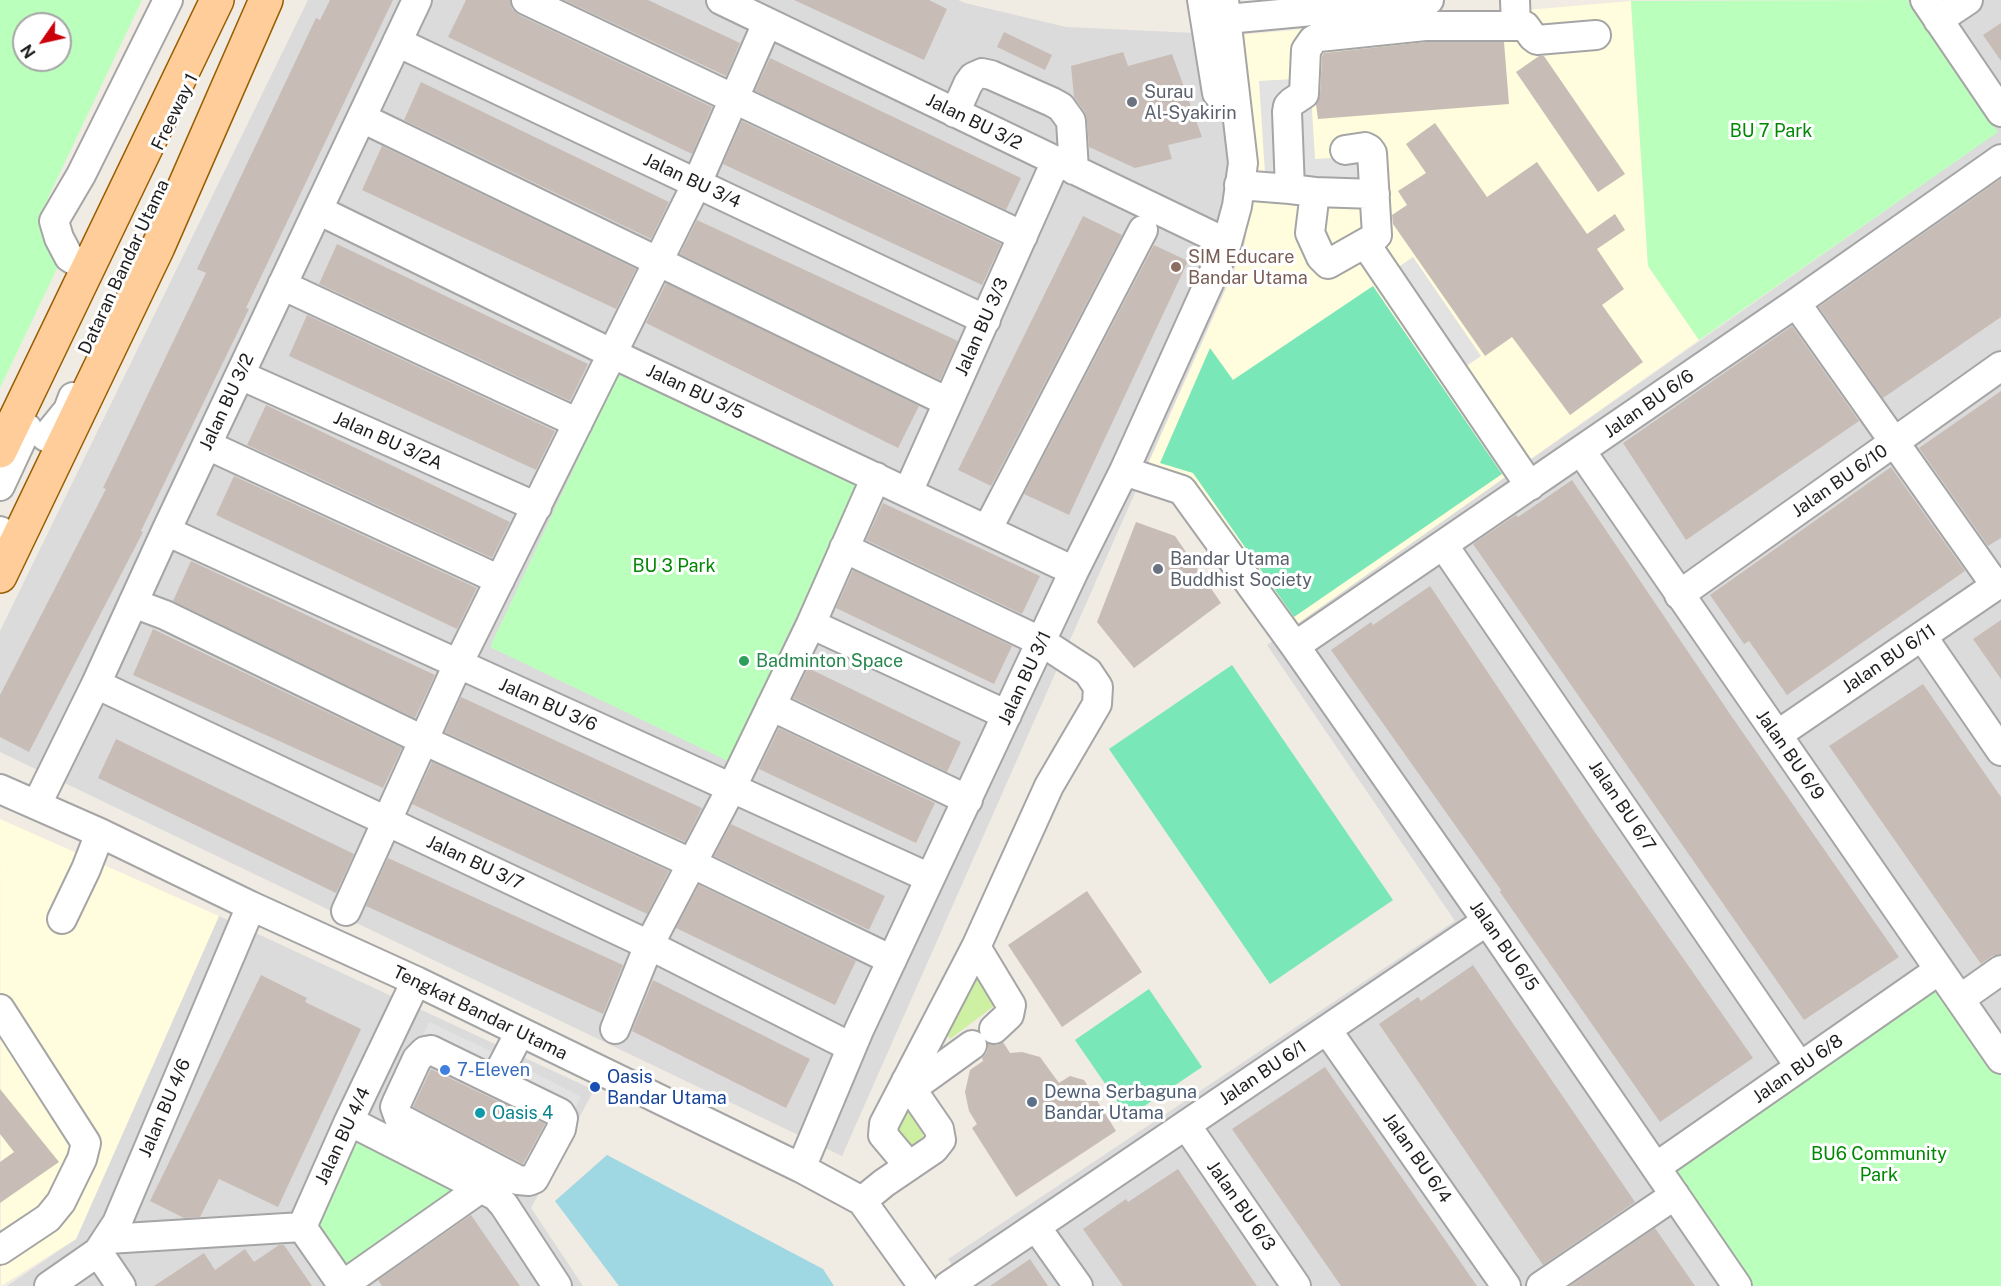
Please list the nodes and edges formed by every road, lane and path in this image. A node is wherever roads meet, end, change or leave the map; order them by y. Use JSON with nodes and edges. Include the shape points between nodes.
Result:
{"nodes":[{"id":1,"x":168,"y":0,"type":"edge"},
{"id":2,"x":217,"y":0,"type":"edge"},
{"id":3,"x":229,"y":0,"type":"edge"},
{"id":4,"x":254,"y":0,"type":"edge"},
{"id":5,"x":266,"y":0,"type":"edge"},
{"id":6,"x":417,"y":0,"type":"edge"},
{"id":7,"x":525,"y":0,"type":"edge"},
{"id":8,"x":721,"y":0,"type":"edge"},
{"id":9,"x":1202,"y":0,"type":"edge"},
{"id":10,"x":1429,"y":0,"type":"edge"},
{"id":11,"x":1968,"y":0,"type":"edge"},
{"id":12,"x":1226,"y":9,"type":"edge"},
{"id":13,"x":1932,"y":10,"type":"edge"},
{"id":14,"x":1516,"y":13,"type":"edge"},
{"id":15,"x":1344,"y":21,"type":"junction"},
{"id":16,"x":767,"y":23,"type":"junction"},
{"id":17,"x":1596,"y":35,"type":"dead end"},
{"id":18,"x":398,"y":42,"type":"junction"},
{"id":19,"x":733,"y":99,"type":"junction"},
{"id":20,"x":955,"y":112,"type":"junction"},
{"id":21,"x":2001,"y":112,"type":"edge"},
{"id":22,"x":362,"y":118,"type":"junction"},
{"id":23,"x":1345,"y":150,"type":"dead end"},
{"id":24,"x":2001,"y":159,"type":"edge"},
{"id":25,"x":1065,"y":165,"type":"junction"},
{"id":26,"x":697,"y":183,"type":"junction"},
{"id":27,"x":1239,"y":185,"type":"junction"},
{"id":28,"x":1302,"y":190,"type":"junction"},
{"id":29,"x":1375,"y":194,"type":"junction"},
{"id":30,"x":318,"y":210,"type":"junction"},
{"id":31,"x":1143,"y":230,"type":"dead end"},
{"id":32,"x":1023,"y":236,"type":"junction"},
{"id":33,"x":1227,"y":243,"type":"junction"},
{"id":34,"x":1365,"y":243,"type":"junction"},
{"id":35,"x":658,"y":262,"type":"junction"},
{"id":36,"x":87,"y":268,"type":"junction"},
{"id":37,"x":282,"y":285,"type":"junction"},
{"id":38,"x":1796,"y":303,"type":"junction"},
{"id":39,"x":986,"y":320,"type":"junction"},
{"id":40,"x":611,"y":353,"type":"junction"},
{"id":41,"x":2001,"y":366,"type":"edge"},
{"id":42,"x":240,"y":375,"type":"junction"},
{"id":43,"x":948,"y":402,"type":"junction"},
{"id":44,"x":578,"y":423,"type":"junction"},
{"id":45,"x":46,"y":437,"type":"junction"},
{"id":46,"x":1894,"y":442,"type":"junction"},
{"id":47,"x":218,"y":450,"type":"dead end"},
{"id":48,"x":0,"y":452,"type":"edge"},
{"id":49,"x":1581,"y":452,"type":"junction"},
{"id":50,"x":1124,"y":471,"type":"junction"},
{"id":51,"x":876,"y":477,"type":"junction"},
{"id":52,"x":1530,"y":486,"type":"junction"},
{"id":53,"x":908,"y":492,"type":"junction"},
{"id":54,"x":5,"y":494,"type":"edge"},
{"id":55,"x":537,"y":507,"type":"junction"},
{"id":56,"x":987,"y":530,"type":"junction"},
{"id":57,"x":166,"y":531,"type":"junction"},
{"id":58,"x":1,"y":533,"type":"edge"},
{"id":59,"x":1444,"y":546,"type":"junction"},
{"id":60,"x":844,"y":548,"type":"junction"},
{"id":61,"x":1074,"y":571,"type":"junction"},
{"id":62,"x":0,"y":576,"type":"edge"},
{"id":63,"x":500,"y":580,"type":"junction"},
{"id":64,"x":1998,"y":584,"type":"edge"},
{"id":65,"x":1679,"y":595,"type":"junction"},
{"id":66,"x":133,"y":603,"type":"junction"},
{"id":67,"x":811,"y":624,"type":"junction"},
{"id":68,"x":1922,"y":636,"type":"junction"},
{"id":69,"x":1042,"y":642,"type":"junction"},
{"id":70,"x":1295,"y":646,"type":"junction"},
{"id":71,"x":458,"y":664,"type":"junction"},
{"id":72,"x":96,"y":684,"type":"junction"},
{"id":73,"x":771,"y":706,"type":"junction"},
{"id":74,"x":1007,"y":715,"type":"junction"},
{"id":75,"x":1776,"y":735,"type":"junction"},
{"id":76,"x":423,"y":740,"type":"junction"},
{"id":77,"x":2001,"y":751,"type":"edge"},
{"id":78,"x":0,"y":789,"type":"edge"},
{"id":79,"x":732,"y":789,"type":"junction"},
{"id":80,"x":968,"y":800,"type":"junction"},
{"id":81,"x":37,"y":804,"type":"junction"},
{"id":82,"x":387,"y":821,"type":"junction"},
{"id":83,"x":100,"y":833,"type":"junction"},
{"id":84,"x":691,"y":863,"type":"junction"},
{"id":85,"x":930,"y":878,"type":"junction"},
{"id":86,"x":251,"y":906,"type":"junction"},
{"id":87,"x":346,"y":911,"type":"dead end"},
{"id":88,"x":62,"y":919,"type":"dead end"},
{"id":89,"x":1487,"y":921,"type":"junction"},
{"id":90,"x":649,"y":945,"type":"junction"},
{"id":91,"x":976,"y":948,"type":"junction"},
{"id":92,"x":892,"y":960,"type":"junction"},
{"id":93,"x":1939,"y":970,"type":"junction"},
{"id":94,"x":2001,"y":970,"type":"edge"},
{"id":95,"x":416,"y":981,"type":"junction"},
{"id":96,"x":1960,"y":999,"type":"junction"},
{"id":97,"x":0,"y":1010,"type":"edge"},
{"id":98,"x":615,"y":1029,"type":"dead end"},
{"id":99,"x":1327,"y":1030,"type":"junction"},
{"id":100,"x":520,"y":1032,"type":"junction"},
{"id":101,"x":851,"y":1047,"type":"junction"},
{"id":102,"x":2001,"y":1059,"type":"edge"},
{"id":103,"x":1800,"y":1067,"type":"junction"},
{"id":104,"x":495,"y":1080,"type":"junction"},
{"id":105,"x":909,"y":1085,"type":"junction"},
{"id":106,"x":349,"y":1121,"type":"junction"},
{"id":107,"x":1186,"y":1125,"type":"junction"},
{"id":108,"x":909,"y":1166,"type":"junction"},
{"id":109,"x":1656,"y":1167,"type":"junction"},
{"id":110,"x":801,"y":1168,"type":"junction"},
{"id":111,"x":481,"y":1188,"type":"junction"},
{"id":112,"x":1675,"y":1195,"type":"junction"},
{"id":113,"x":862,"y":1201,"type":"junction"},
{"id":114,"x":302,"y":1227,"type":"junction"},
{"id":115,"x":1036,"y":1227,"type":"junction"},
{"id":116,"x":103,"y":1246,"type":"junction"},
{"id":117,"x":0,"y":1250,"type":"edge"},
{"id":118,"x":49,"y":1286,"type":"edge"},
{"id":119,"x":121,"y":1286,"type":"edge"},
{"id":120,"x":343,"y":1286,"type":"edge"},
{"id":121,"x":557,"y":1286,"type":"edge"},
{"id":122,"x":922,"y":1286,"type":"edge"},
{"id":123,"x":948,"y":1286,"type":"edge"},
{"id":124,"x":1078,"y":1286,"type":"edge"},
{"id":125,"x":1296,"y":1286,"type":"edge"},
{"id":126,"x":1506,"y":1286,"type":"edge"},
{"id":127,"x":1541,"y":1286,"type":"edge"},
{"id":128,"x":1737,"y":1286,"type":"edge"}],
"edges":[{"from":1,"to":36,"type":"street","via":[[54,221],[69,256]]},
{"from":2,"to":36,"type":"main road","name":"Dataran Bandar Utama"},
{"from":3,"to":54,"type":"street","name":"Freeway 1","via":[[143,177]]},
{"from":4,"to":45,"type":"main road","name":"Dataran Bandar Utama","via":[[235,25]]},
{"from":4,"to":45,"type":"street","via":[[68,410]]},
{"from":5,"to":62,"type":"main road","via":[[158,247]]},
{"from":6,"to":18,"type":"street","name":"Jalan BU 3/2"},
{"from":7,"to":19,"type":"street"},
{"from":8,"to":16,"type":"street","name":"Jalan BU 3/2"},
{"from":9,"to":27,"type":"street","via":[[1228,165]]},
{"from":10,"to":15,"type":"street"},
{"from":11,"to":13,"type":"street"},
{"from":12,"to":15,"type":"street"},
{"from":12,"to":27,"type":"street","name":"Jalan BU 3/1","via":[[1243,163]]},
{"from":13,"to":21,"type":"street"},
{"from":14,"to":15,"type":"street","via":[[1425,26]]},
{"from":14,"to":17,"type":"street","via":[[1537,40]]},
{"from":15,"to":28,"type":"street","via":[[1313,40],[1306,50],[1304,94],[1288,106]]},
{"from":16,"to":19,"type":"street"},
{"from":16,"to":20,"type":"street","name":"Jalan BU 3/2"},
{"from":18,"to":22,"type":"street","name":"Jalan BU 3/2"},
{"from":18,"to":26,"type":"street","name":"Jalan BU 3/4"},
{"from":19,"to":26,"type":"street"},
{"from":19,"to":32,"type":"street"},
{"from":20,"to":25,"type":"street","name":"Jalan BU 3/2"},
{"from":20,"to":25,"type":"street","via":[[968,84],[982,73],[1052,102],[1071,121]]},
{"from":22,"to":30,"type":"street","name":"Jalan BU 3/2"},
{"from":22,"to":35,"type":"street"},
{"from":23,"to":29,"type":"street","via":[[1365,147],[1372,153]]},
{"from":24,"to":38,"type":"street","name":"Jalan BU 6/6"},
{"from":25,"to":32,"type":"street","name":"Jalan BU 3/3"},
{"from":25,"to":33,"type":"street","name":"Jalan BU 3/2"},
{"from":26,"to":35,"type":"street"},
{"from":26,"to":39,"type":"street","name":"Jalan BU 3/4"},
{"from":27,"to":28,"type":"street"},
{"from":27,"to":33,"type":"street","name":"Jalan BU 3/1","via":[[1238,206]]},
{"from":28,"to":29,"type":"street"},
{"from":28,"to":34,"type":"street","via":[[1310,233],[1325,262],[1332,262]]},
{"from":29,"to":34,"type":"street","via":[[1377,235]]},
{"from":30,"to":37,"type":"street","name":"Jalan BU 3/2"},
{"from":30,"to":40,"type":"street","name":"Jalan BU 3/5"},
{"from":31,"to":56,"type":"street"},
{"from":32,"to":39,"type":"street","name":"Jalan BU 3/3"},
{"from":33,"to":50,"type":"street","name":"Jalan BU 3/1"},
{"from":34,"to":52,"type":"street"},
{"from":35,"to":40,"type":"street"},
{"from":35,"to":43,"type":"street"},
{"from":36,"to":48,"type":"main road","name":"Dataran Bandar Utama"},
{"from":37,"to":42,"type":"street","name":"Jalan BU 3/2"},
{"from":37,"to":44,"type":"street"},
{"from":38,"to":46,"type":"street"},
{"from":38,"to":49,"type":"street","name":"Jalan BU 6/6"},
{"from":39,"to":43,"type":"street","name":"Jalan BU 3/3"},
{"from":40,"to":44,"type":"street"},
{"from":40,"to":51,"type":"street","name":"Jalan BU 3/5"},
{"from":41,"to":46,"type":"street","name":"Jalan BU 6/10"},
{"from":42,"to":55,"type":"street","name":"Jalan BU 3/2A"},
{"from":42,"to":57,"type":"street","name":"Jalan BU 3/2"},
{"from":43,"to":53,"type":"street","name":"Jalan BU 3/3"},
{"from":44,"to":55,"type":"street"},
{"from":45,"to":54,"type":"main road","name":"Dataran Bandar Utama"},
{"from":46,"to":64,"type":"street"},
{"from":46,"to":65,"type":"street","name":"Jalan BU 6/10"},
{"from":47,"to":63,"type":"street"},
{"from":49,"to":52,"type":"street","name":"Jalan BU 6/6"},
{"from":49,"to":65,"type":"street","name":"Jalan BU 6/9"},
{"from":50,"to":61,"type":"street","name":"Jalan BU 3/1"},
{"from":50,"to":70,"type":"street","name":"Jalan BU 6/5","via":[[1182,490]]},
{"from":51,"to":53,"type":"street","name":"Jalan BU 3/5"},
{"from":51,"to":60,"type":"street"},
{"from":52,"to":59,"type":"street","name":"Jalan BU 6/6"},
{"from":53,"to":56,"type":"street","name":"Jalan BU 3/5"},
{"from":54,"to":58,"type":"main road","name":"Dataran Bandar Utama"},
{"from":55,"to":63,"type":"street"},
{"from":56,"to":61,"type":"street","name":"Jalan BU 3/5"},
{"from":57,"to":66,"type":"street","name":"Jalan BU 3/2"},
{"from":57,"to":71,"type":"street","name":"Jalan BU 3/6"},
{"from":59,"to":70,"type":"street","name":"Jalan BU 6/6"},
{"from":59,"to":103,"type":"street","name":"Jalan BU 6/7"},
{"from":60,"to":67,"type":"street"},
{"from":60,"to":69,"type":"street"},
{"from":61,"to":69,"type":"street","name":"Jalan BU 3/1"},
{"from":63,"to":71,"type":"street"},
{"from":64,"to":68,"type":"street","name":"Jalan BU 6/11"},
{"from":65,"to":75,"type":"street","name":"Jalan BU 6/9"},
{"from":66,"to":72,"type":"street","name":"Jalan BU 3/2"},
{"from":66,"to":76,"type":"street"},
{"from":67,"to":73,"type":"street"},
{"from":67,"to":74,"type":"street"},
{"from":68,"to":75,"type":"street","name":"Jalan BU 6/11"},
{"from":68,"to":77,"type":"street"},
{"from":69,"to":74,"type":"street","name":"Jalan BU 3/1"},
{"from":69,"to":91,"type":"street","via":[[1088,672],[1099,696],[1049,786]]},
{"from":70,"to":89,"type":"street","name":"Jalan BU 6/5"},
{"from":71,"to":76,"type":"street"},
{"from":71,"to":79,"type":"street","name":"Jalan BU 3/6"},
{"from":72,"to":81,"type":"street","name":"Jalan BU 3/2"},
{"from":72,"to":82,"type":"street","name":"Jalan BU 3/7"},
{"from":73,"to":79,"type":"street"},
{"from":73,"to":80,"type":"street"},
{"from":74,"to":80,"type":"street","name":"Jalan BU 3/1"},
{"from":75,"to":93,"type":"street","name":"Jalan BU 6/9"},
{"from":76,"to":82,"type":"street"},
{"from":76,"to":84,"type":"street"},
{"from":78,"to":81,"type":"street","name":"Tengkat Bandar Utama"},
{"from":79,"to":84,"type":"street"},
{"from":79,"to":85,"type":"street","name":"Jalan BU 3/6"},
{"from":80,"to":85,"type":"street","name":"Jalan BU 3/1"},
{"from":81,"to":83,"type":"street","name":"Tengkat Bandar Utama"},
{"from":82,"to":87,"type":"street"},
{"from":82,"to":90,"type":"street","name":"Jalan BU 3/7"},
{"from":83,"to":86,"type":"street","name":"Tengkat Bandar Utama"},
{"from":83,"to":88,"type":"street"},
{"from":84,"to":90,"type":"street"},
{"from":84,"to":92,"type":"street"},
{"from":85,"to":92,"type":"street","name":"Jalan BU 3/1"},
{"from":86,"to":95,"type":"street","name":"Tengkat Bandar Utama"},
{"from":86,"to":116,"type":"street","name":"Jalan BU 4/6","via":[[122,1212]]},
{"from":89,"to":99,"type":"street","name":"Jalan BU 6/1"},
{"from":89,"to":109,"type":"street","name":"Jalan BU 6/5"},
{"from":90,"to":98,"type":"street"},
{"from":90,"to":101,"type":"street","name":"Jalan BU 3/7"},
{"from":91,"to":105,"type":"street"},
{"from":91,"to":105,"type":"street","via":[[1011,1005],[1009,1015],[983,1037]]},
{"from":92,"to":101,"type":"street","name":"Jalan BU 3/1"},
{"from":93,"to":96,"type":"street","name":"Jalan BU 6/9"},
{"from":93,"to":103,"type":"street","name":"Jalan BU 6/8"},
{"from":94,"to":96,"type":"street"},
{"from":95,"to":100,"type":"street","name":"Tengkat Bandar Utama"},
{"from":95,"to":106,"type":"street","name":"Jalan BU 4/4"},
{"from":96,"to":102,"type":"street","name":"Jalan BU 6/9"},
{"from":97,"to":117,"type":"street","via":[[86,1143],[61,1202],[48,1218]]},
{"from":99,"to":107,"type":"street","name":"Jalan BU 6/1"},
{"from":99,"to":126,"type":"street","name":"Jalan BU 6/4"},
{"from":100,"to":104,"type":"street"},
{"from":100,"to":110,"type":"street","name":"Tengkat Bandar Utama"},
{"from":101,"to":110,"type":"street","name":"Jalan BU 3/1"},
{"from":103,"to":109,"type":"street","name":"Jalan BU 6/8"},
{"from":104,"to":104,"type":"street","via":[[555,1109],[563,1118],[538,1174],[529,1181],[518,1180],[403,1121],[396,1113],[397,1102],[417,1059],[425,1052],[436,1052]]},
{"from":105,"to":108,"type":"street","via":[[882,1129],[886,1140]]},
{"from":105,"to":108,"type":"street","via":[[939,1129],[941,1140]]},
{"from":106,"to":111,"type":"street"},
{"from":106,"to":114,"type":"street","name":"Jalan BU 4/4"},
{"from":107,"to":115,"type":"street","name":"Jalan BU 6/1"},
{"from":107,"to":125,"type":"street","name":"Jalan BU 6/3"},
{"from":108,"to":113,"type":"street"},
{"from":109,"to":112,"type":"street","name":"Jalan BU 6/5"},
{"from":110,"to":113,"type":"street","name":"Tengkat Bandar Utama"},
{"from":111,"to":120,"type":"street"},
{"from":111,"to":121,"type":"street","via":[[504,1205]]},
{"from":112,"to":127,"type":"street"},
{"from":112,"to":128,"type":"street","name":"Jalan BU 6/5"},
{"from":113,"to":122,"type":"street","name":"Tengkat Bandar Utama"},
{"from":114,"to":116,"type":"street"},
{"from":114,"to":120,"type":"street"},
{"from":115,"to":123,"type":"street","name":"Jalan BU 6/1"},
{"from":115,"to":124,"type":"street"},
{"from":116,"to":118,"type":"street","name":"Jalan BU 4/6"},
{"from":116,"to":119,"type":"street"}]}
